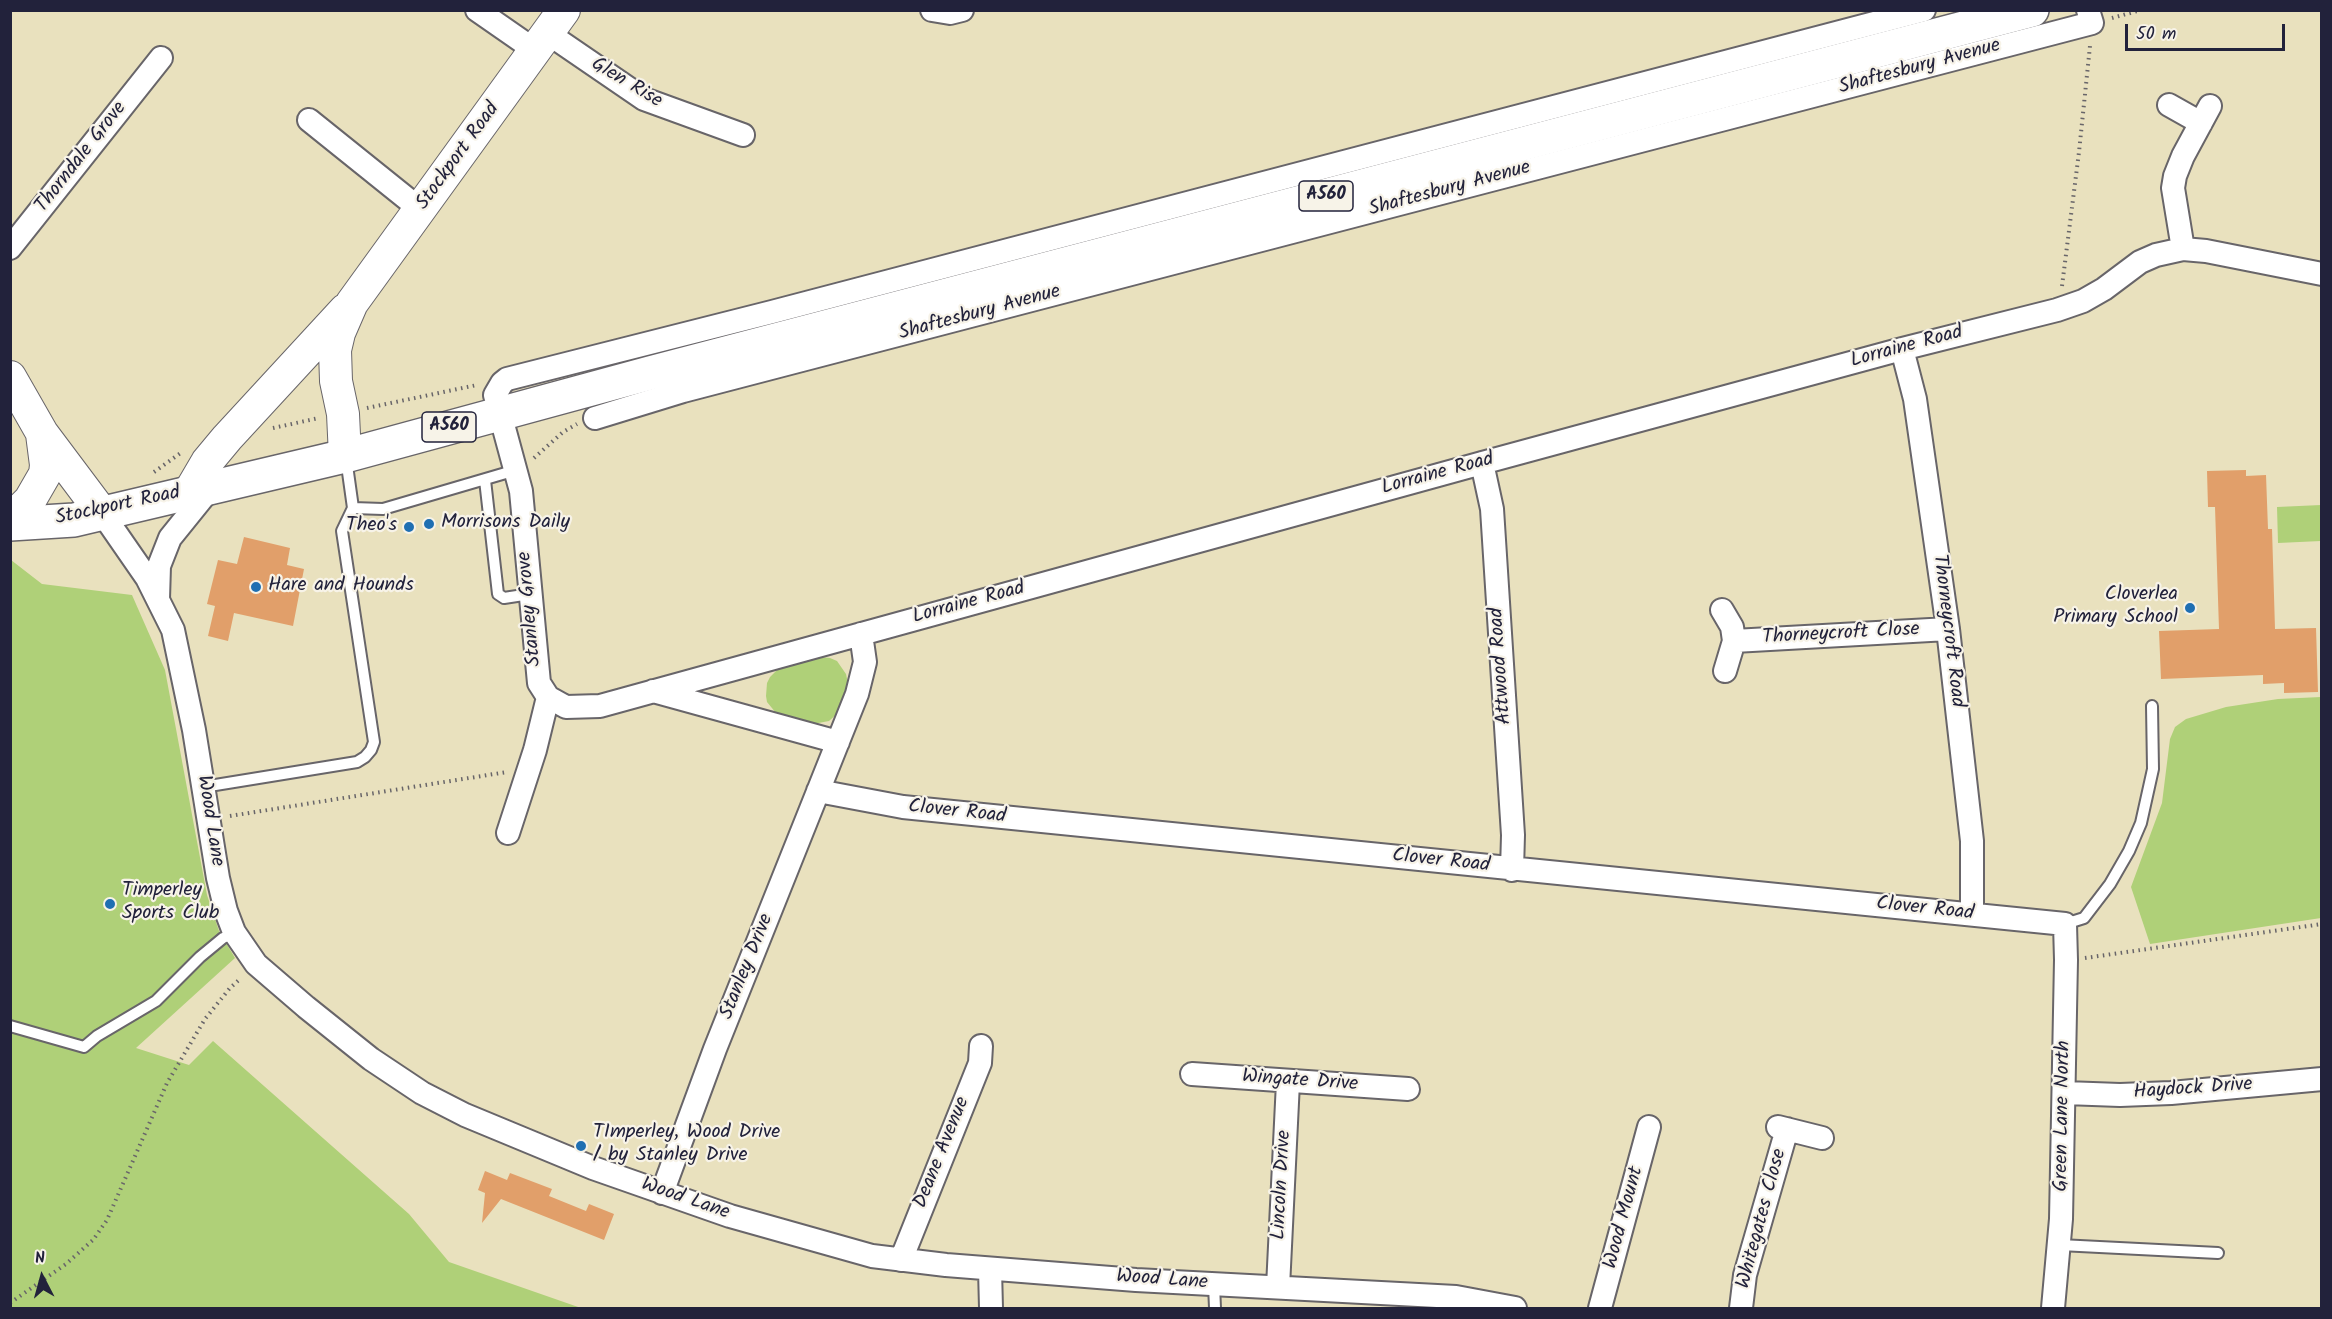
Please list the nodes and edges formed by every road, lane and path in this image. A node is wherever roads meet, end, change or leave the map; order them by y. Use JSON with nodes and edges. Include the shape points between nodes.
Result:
{"nodes":[{"id":1,"x":477,"y":10,"type":"edge"},
{"id":2,"x":932,"y":10,"type":"edge"},
{"id":3,"x":962,"y":10,"type":"edge"},
{"id":4,"x":1924,"y":10,"type":"edge"},
{"id":5,"x":2032,"y":10,"type":"edge"},
{"id":6,"x":2141,"y":10,"type":"edge"},
{"id":7,"x":2090,"y":16,"type":"edge"},
{"id":8,"x":550,"y":32,"type":"edge"},
{"id":9,"x":1820,"y":52,"type":"junction"},
{"id":10,"x":151,"y":61,"type":"dead end"},
{"id":11,"x":2169,"y":105,"type":"dead end"},
{"id":12,"x":309,"y":120,"type":"dead end"},
{"id":13,"x":743,"y":135,"type":"dead end"},
{"id":14,"x":421,"y":210,"type":"junction"},
{"id":15,"x":10,"y":248,"type":"edge"},
{"id":16,"x":2183,"y":249,"type":"junction"},
{"id":17,"x":2322,"y":274,"type":"edge"},
{"id":18,"x":352,"y":303,"type":"junction"},
{"id":19,"x":2057,"y":310,"type":"junction"},
{"id":20,"x":1902,"y":349,"type":"junction"},
{"id":21,"x":12,"y":384,"type":"edge"},
{"id":22,"x":653,"y":386,"type":"junction"},
{"id":23,"x":594,"y":394,"type":"junction"},
{"id":24,"x":500,"y":398,"type":"junction"},
{"id":25,"x":373,"y":407,"type":"dead end"},
{"id":26,"x":42,"y":433,"type":"junction"},
{"id":27,"x":345,"y":456,"type":"junction"},
{"id":28,"x":1482,"y":463,"type":"junction"},
{"id":29,"x":516,"y":470,"type":"junction"},
{"id":30,"x":485,"y":480,"type":"junction"},
{"id":31,"x":201,"y":489,"type":"junction"},
{"id":32,"x":353,"y":508,"type":"junction"},
{"id":33,"x":102,"y":513,"type":"junction"},
{"id":34,"x":10,"y":522,"type":"edge"},
{"id":35,"x":530,"y":594,"type":"junction"},
{"id":36,"x":158,"y":600,"type":"junction"},
{"id":37,"x":1722,"y":610,"type":"dead end"},
{"id":38,"x":1948,"y":628,"type":"junction"},
{"id":39,"x":861,"y":634,"type":"junction"},
{"id":40,"x":1734,"y":641,"type":"junction"},
{"id":41,"x":1725,"y":671,"type":"dead end"},
{"id":42,"x":651,"y":691,"type":"junction"},
{"id":43,"x":548,"y":697,"type":"junction"},
{"id":44,"x":2151,"y":706,"type":"dead end"},
{"id":45,"x":838,"y":742,"type":"junction"},
{"id":46,"x":528,"y":771,"type":"junction"},
{"id":47,"x":203,"y":788,"type":"junction"},
{"id":48,"x":818,"y":791,"type":"junction"},
{"id":49,"x":208,"y":819,"type":"junction"},
{"id":50,"x":508,"y":833,"type":"dead end"},
{"id":51,"x":1512,"y":870,"type":"junction"},
{"id":52,"x":1972,"y":915,"type":"junction"},
{"id":53,"x":2065,"y":924,"type":"junction"},
{"id":54,"x":2322,"y":924,"type":"edge"},
{"id":55,"x":235,"y":933,"type":"junction"},
{"id":56,"x":2066,"y":960,"type":"junction"},
{"id":57,"x":256,"y":964,"type":"junction"},
{"id":58,"x":10,"y":1026,"type":"edge"},
{"id":59,"x":981,"y":1046,"type":"dead end"},
{"id":60,"x":1192,"y":1074,"type":"dead end"},
{"id":61,"x":2322,"y":1079,"type":"edge"},
{"id":62,"x":1288,"y":1082,"type":"junction"},
{"id":63,"x":1408,"y":1089,"type":"dead end"},
{"id":64,"x":2064,"y":1093,"type":"junction"},
{"id":65,"x":1649,"y":1128,"type":"dead end"},
{"id":66,"x":1822,"y":1138,"type":"dead end"},
{"id":67,"x":662,"y":1193,"type":"junction"},
{"id":68,"x":2060,"y":1245,"type":"junction"},
{"id":69,"x":2218,"y":1252,"type":"dead end"},
{"id":70,"x":901,"y":1260,"type":"junction"},
{"id":71,"x":990,"y":1269,"type":"junction"},
{"id":72,"x":1214,"y":1285,"type":"junction"},
{"id":73,"x":1278,"y":1287,"type":"junction"},
{"id":74,"x":1384,"y":1301,"type":"edge"},
{"id":75,"x":10,"y":1303,"type":"edge"},
{"id":76,"x":991,"y":1308,"type":"edge"},
{"id":77,"x":1215,"y":1308,"type":"edge"},
{"id":78,"x":1515,"y":1308,"type":"edge"},
{"id":79,"x":1600,"y":1308,"type":"edge"},
{"id":80,"x":1741,"y":1308,"type":"edge"},
{"id":81,"x":2053,"y":1308,"type":"edge"}],
"edges":[{"from":1,"to":8,"type":"street","name":"Glen Rise"},
{"from":2,"to":3,"type":"street"},
{"from":4,"to":9,"type":"street","name":"Shaftesbury Avenue"},
{"from":5,"to":9,"type":"highway","name":"Shaftesbury Avenue","number":"A560"},
{"from":6,"to":7,"type":"path"},
{"from":7,"to":19,"type":"path","via":[[2078,164]]},
{"from":7,"to":22,"type":"street","name":"Shaftesbury Avenue"},
{"from":8,"to":13,"type":"street","name":"Glen Rise","via":[[644,99]]},
{"from":8,"to":14,"type":"main road","name":"Stockport Road"},
{"from":9,"to":22,"type":"highway","name":"Shaftesbury Avenue","number":"A560"},
{"from":9,"to":23,"type":"street","name":"Shaftesbury Avenue"},
{"from":10,"to":15,"type":"street","name":"Thorndale Grove"},
{"from":11,"to":16,"type":"street","via":[[2206,115],[2175,176]]},
{"from":12,"to":14,"type":"street"},
{"from":14,"to":18,"type":"main road","name":"Stockport Road"},
{"from":16,"to":17,"type":"street","name":"Lorraine Road"},
{"from":16,"to":19,"type":"street","name":"Lorraine Road","via":[[2140,262],[2104,289]]},
{"from":18,"to":27,"type":"main road","name":"Stockport Road","via":[[335,350]]},
{"from":18,"to":31,"type":"main road","name":"Stockport Road","via":[[207,462]]},
{"from":19,"to":20,"type":"street","name":"Lorraine Road"},
{"from":20,"to":28,"type":"street","name":"Lorraine Road"},
{"from":20,"to":38,"type":"street","name":"Thorneycroft Road","via":[[1916,399]]},
{"from":21,"to":26,"type":"main road"},
{"from":22,"to":23,"type":"highway","name":"Shaftesbury Avenue","number":"A560"},
{"from":23,"to":24,"type":"highway","name":"Shaftesbury Avenue","number":"A560"},
{"from":23,"to":29,"type":"path","via":[[569,427]]},
{"from":24,"to":25,"type":"path","via":[[485,383]]},
{"from":24,"to":27,"type":"highway","name":"Shaftesbury Avenue","number":"A560"},
{"from":24,"to":29,"type":"street","name":"Stanley Grove"},
{"from":26,"to":33,"type":"main road"},
{"from":26,"to":34,"type":"main road","via":[[45,474],[30,500]]},
{"from":27,"to":31,"type":"highway","name":"Stockport Road","number":"A560"},
{"from":27,"to":32,"type":"lane"},
{"from":28,"to":39,"type":"street","name":"Lorraine Road"},
{"from":28,"to":51,"type":"street","name":"Attwood Road","via":[[1492,508],[1514,835]]},
{"from":29,"to":30,"type":"lane"},
{"from":29,"to":35,"type":"street","name":"Stanley Grove"},
{"from":30,"to":32,"type":"lane","via":[[383,509]]},
{"from":30,"to":35,"type":"lane","via":[[498,594],[504,598]]},
{"from":31,"to":33,"type":"highway","name":"Stockport Road","number":"A560"},
{"from":31,"to":36,"type":"street","name":"Wood Lane","via":[[170,538],[159,566]]},
{"from":32,"to":47,"type":"lane","via":[[342,531],[371,717],[371,750],[357,762]]},
{"from":33,"to":34,"type":"highway","name":"Stockport Road","number":"A560","via":[[74,520]]},
{"from":33,"to":36,"type":"street","name":"Wood Lane"},
{"from":35,"to":43,"type":"street","name":"Stanley Grove","via":[[537,675]]},
{"from":36,"to":47,"type":"street","name":"Wood Lane","via":[[173,630],[181,663]]},
{"from":37,"to":40,"type":"street","name":"Thorneycroft Close","via":[[1732,627]]},
{"from":38,"to":40,"type":"street","name":"Thorneycroft Close"},
{"from":38,"to":52,"type":"street","name":"Thorneycroft Road","via":[[1972,842]]},
{"from":39,"to":42,"type":"street","name":"Lorraine Road"},
{"from":39,"to":45,"type":"street","name":"Stanley Drive","via":[[865,651],[862,676]]},
{"from":40,"to":41,"type":"street","name":"Thorneycroft Close"},
{"from":42,"to":43,"type":"street","name":"Lorraine Road","via":[[586,708],[566,707]]},
{"from":42,"to":45,"type":"street"},
{"from":43,"to":46,"type":"street"},
{"from":44,"to":53,"type":"lane","via":[[2153,769],[2141,823],[2110,884],[2084,918]]},
{"from":45,"to":48,"type":"street","name":"Stanley Drive"},
{"from":46,"to":49,"type":"path"},
{"from":46,"to":50,"type":"street"},
{"from":47,"to":49,"type":"street","name":"Wood Lane"},
{"from":48,"to":51,"type":"street","name":"Clover Road","via":[[903,807]]},
{"from":48,"to":67,"type":"street","name":"Stanley Drive"},
{"from":49,"to":55,"type":"street","name":"Wood Lane","via":[[221,893]]},
{"from":51,"to":52,"type":"street","name":"Clover Road"},
{"from":52,"to":53,"type":"street","name":"Clover Road"},
{"from":53,"to":56,"type":"street","name":"Green Lane North"},
{"from":54,"to":56,"type":"path"},
{"from":55,"to":57,"type":"street","name":"Wood Lane"},
{"from":55,"to":58,"type":"lane","via":[[200,957],[156,1001],[84,1047]]},
{"from":56,"to":64,"type":"street","name":"Green Lane North"},
{"from":57,"to":67,"type":"street","name":"Wood Lane","via":[[354,1046],[422,1093],[513,1136]]},
{"from":57,"to":75,"type":"path","via":[[230,988],[182,1057],[107,1220],[93,1240]]},
{"from":59,"to":70,"type":"street","name":"Deane Avenue","via":[[980,1063]]},
{"from":60,"to":62,"type":"street","name":"Wingate Drive"},
{"from":61,"to":64,"type":"street","name":"Haydock Drive","via":[[2171,1094]]},
{"from":62,"to":63,"type":"street","name":"Wingate Drive"},
{"from":62,"to":73,"type":"street","name":"Lincoln Drive"},
{"from":64,"to":68,"type":"street","name":"Green Lane North"},
{"from":65,"to":79,"type":"street","name":"Wood Mount"},
{"from":66,"to":80,"type":"street","name":"Whitegates Close","via":[[1782,1128],[1745,1275]]},
{"from":67,"to":70,"type":"street","name":"Wood Lane","via":[[778,1231]]},
{"from":68,"to":69,"type":"lane"},
{"from":68,"to":81,"type":"street","name":"Green Lane North"},
{"from":70,"to":71,"type":"street","name":"Wood Lane"},
{"from":71,"to":72,"type":"street","name":"Wood Lane"},
{"from":71,"to":76,"type":"street"},
{"from":72,"to":73,"type":"street","name":"Wood Lane"},
{"from":72,"to":77,"type":"lane"},
{"from":73,"to":74,"type":"street","name":"Wood Lane"},
{"from":74,"to":78,"type":"street","name":"Wood Lane","via":[[1465,1299]]}]}
